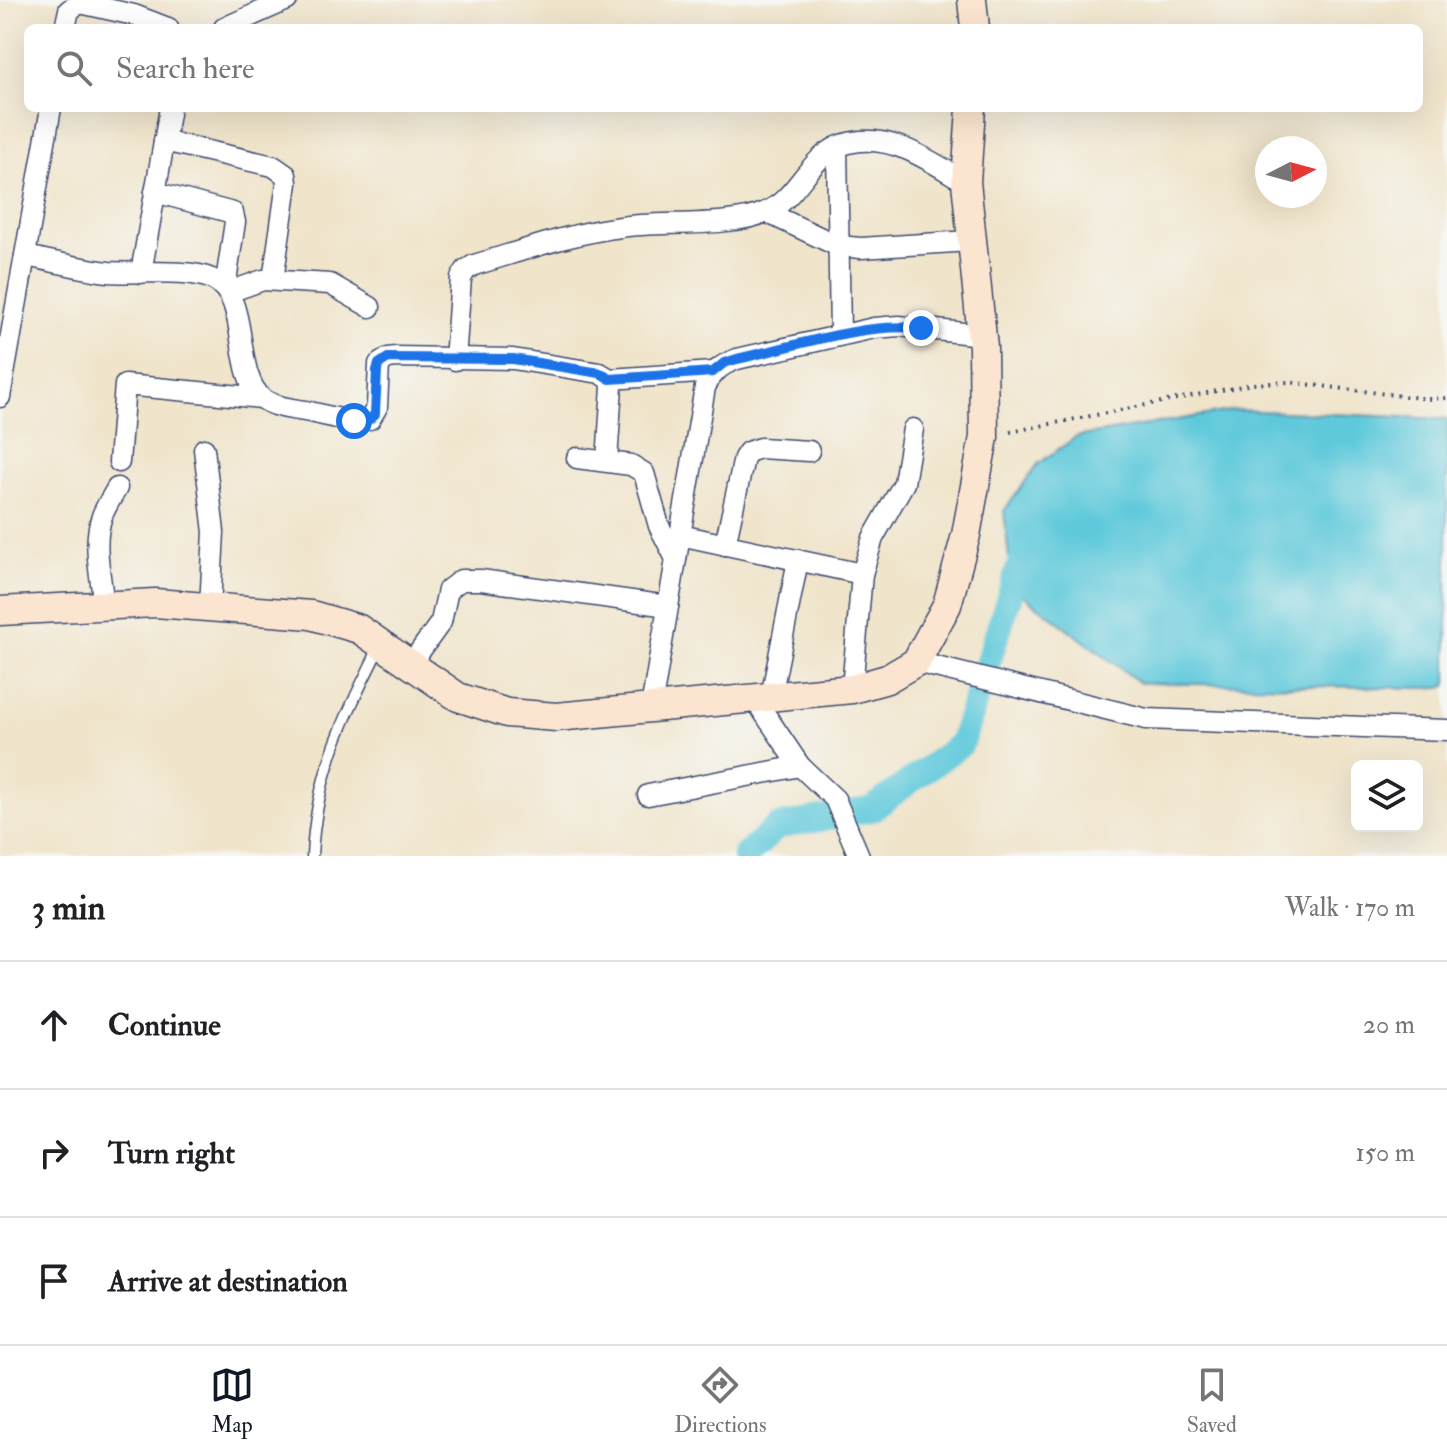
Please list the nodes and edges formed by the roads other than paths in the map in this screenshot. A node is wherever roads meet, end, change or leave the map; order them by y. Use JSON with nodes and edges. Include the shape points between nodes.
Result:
{"nodes":[{"id":1,"x":287,"y":0,"type":"edge"},
{"id":2,"x":972,"y":0,"type":"edge"},
{"id":3,"x":66,"y":24,"type":"edge"},
{"id":4,"x":158,"y":24,"type":"edge"},
{"id":5,"x":233,"y":24,"type":"edge"},
{"id":6,"x":975,"y":24,"type":"edge"},
{"id":7,"x":50,"y":112,"type":"edge"},
{"id":8,"x":169,"y":112,"type":"edge"},
{"id":9,"x":971,"y":112,"type":"edge"},
{"id":10,"x":164,"y":141,"type":"junction"},
{"id":11,"x":837,"y":147,"type":"junction"},
{"id":12,"x":966,"y":182,"type":"junction"},
{"id":13,"x":155,"y":192,"type":"junction"},
{"id":14,"x":766,"y":212,"type":"junction"},
{"id":15,"x":970,"y":241,"type":"junction"},
{"id":16,"x":838,"y":246,"type":"junction"},
{"id":17,"x":25,"y":256,"type":"junction"},
{"id":18,"x":141,"y":273,"type":"junction"},
{"id":19,"x":273,"y":280,"type":"junction"},
{"id":20,"x":227,"y":290,"type":"junction"},
{"id":21,"x":370,"y":307,"type":"dead end"},
{"id":22,"x":840,"y":334,"type":"junction"},
{"id":23,"x":982,"y":335,"type":"junction"},
{"id":24,"x":455,"y":360,"type":"junction"},
{"id":25,"x":713,"y":372,"type":"junction"},
{"id":26,"x":610,"y":379,"type":"junction"},
{"id":27,"x":0,"y":397,"type":"edge"},
{"id":28,"x":262,"y":398,"type":"junction"},
{"id":29,"x":913,"y":429,"type":"dead end"},
{"id":30,"x":204,"y":449,"type":"dead end"},
{"id":31,"x":809,"y":451,"type":"dead end"},
{"id":32,"x":577,"y":458,"type":"dead end"},
{"id":33,"x":607,"y":461,"type":"junction"},
{"id":34,"x":119,"y":462,"type":"dead end"},
{"id":35,"x":117,"y":488,"type":"dead end"},
{"id":36,"x":680,"y":535,"type":"junction"},
{"id":37,"x":725,"y":545,"type":"junction"},
{"id":38,"x":676,"y":559,"type":"junction"},
{"id":39,"x":798,"y":560,"type":"junction"},
{"id":40,"x":862,"y":574,"type":"junction"},
{"id":41,"x":104,"y":606,"type":"junction"},
{"id":42,"x":668,"y":606,"type":"junction"},
{"id":43,"x":210,"y":607,"type":"junction"},
{"id":44,"x":0,"y":611,"type":"edge"},
{"id":45,"x":381,"y":645,"type":"junction"},
{"id":46,"x":916,"y":662,"type":"junction"},
{"id":47,"x":410,"y":665,"type":"junction"},
{"id":48,"x":852,"y":689,"type":"junction"},
{"id":49,"x":763,"y":697,"type":"junction"},
{"id":50,"x":651,"y":708,"type":"junction"},
{"id":51,"x":1447,"y":730,"type":"edge"},
{"id":52,"x":800,"y":766,"type":"junction"},
{"id":53,"x":648,"y":795,"type":"dead end"},
{"id":54,"x":312,"y":856,"type":"edge"},
{"id":55,"x":859,"y":856,"type":"edge"}],
"edges":[{"from":1,"to":5,"type":"street"},
{"from":2,"to":6,"type":"street"},
{"from":3,"to":4,"type":"street","via":[[69,10],[80,3]]},
{"from":7,"to":17,"type":"street"},
{"from":8,"to":10,"type":"street"},
{"from":9,"to":12,"type":"street"},
{"from":10,"to":13,"type":"street"},
{"from":10,"to":19,"type":"street","via":[[273,166],[286,175]]},
{"from":11,"to":12,"type":"street","via":[[857,141],[898,144]]},
{"from":11,"to":14,"type":"street","via":[[813,163]]},
{"from":11,"to":16,"type":"street"},
{"from":12,"to":15,"type":"street"},
{"from":13,"to":18,"type":"street"},
{"from":13,"to":20,"type":"street","via":[[233,213]]},
{"from":14,"to":16,"type":"street"},
{"from":14,"to":24,"type":"street","via":[[620,227],[474,265],[461,278]]},
{"from":15,"to":16,"type":"street"},
{"from":15,"to":23,"type":"street"},
{"from":16,"to":22,"type":"street"},
{"from":17,"to":18,"type":"street"},
{"from":17,"to":27,"type":"street"},
{"from":18,"to":20,"type":"street","via":[[208,277]]},
{"from":19,"to":20,"type":"street"},
{"from":19,"to":21,"type":"street","via":[[330,284]]},
{"from":20,"to":28,"type":"street","via":[[248,369]]},
{"from":22,"to":23,"type":"street","via":[[899,326]]},
{"from":22,"to":25,"type":"street","via":[[737,359]]},
{"from":23,"to":46,"type":"street","via":[[984,437],[966,535],[947,605]]},
{"from":24,"to":26,"type":"street","via":[[513,359]]},
{"from":24,"to":28,"type":"street","via":[[382,361],[375,414],[362,421],[278,406]]},
{"from":25,"to":26,"type":"street"},
{"from":25,"to":36,"type":"street","via":[[705,387]]},
{"from":26,"to":33,"type":"street"},
{"from":28,"to":34,"type":"street","via":[[125,385]]},
{"from":29,"to":40,"type":"street","via":[[904,483],[873,538]]},
{"from":30,"to":43,"type":"street","via":[[214,532]]},
{"from":31,"to":37,"type":"street","via":[[748,452]]},
{"from":32,"to":33,"type":"street"},
{"from":33,"to":38,"type":"street","via":[[644,473],[659,526]]},
{"from":35,"to":41,"type":"street","via":[[98,534]]},
{"from":36,"to":37,"type":"street"},
{"from":36,"to":38,"type":"street"},
{"from":37,"to":39,"type":"street"},
{"from":38,"to":42,"type":"street"},
{"from":39,"to":40,"type":"street"},
{"from":39,"to":49,"type":"street"},
{"from":40,"to":48,"type":"street"},
{"from":41,"to":43,"type":"street"},
{"from":41,"to":44,"type":"street"},
{"from":42,"to":47,"type":"street","via":[[461,580],[448,590],[441,622]]},
{"from":42,"to":50,"type":"street"},
{"from":43,"to":45,"type":"street","via":[[311,615],[359,629]]},
{"from":45,"to":47,"type":"street"},
{"from":45,"to":54,"type":"lane","via":[[342,723],[322,779]]},
{"from":46,"to":48,"type":"street","via":[[887,679]]},
{"from":46,"to":51,"type":"street","via":[[1137,718]]},
{"from":47,"to":50,"type":"street","via":[[458,697],[507,713],[556,717]]},
{"from":48,"to":49,"type":"street"},
{"from":49,"to":50,"type":"street"},
{"from":49,"to":52,"type":"street"},
{"from":52,"to":53,"type":"street"},
{"from":52,"to":55,"type":"street","via":[[835,799]]}]}
